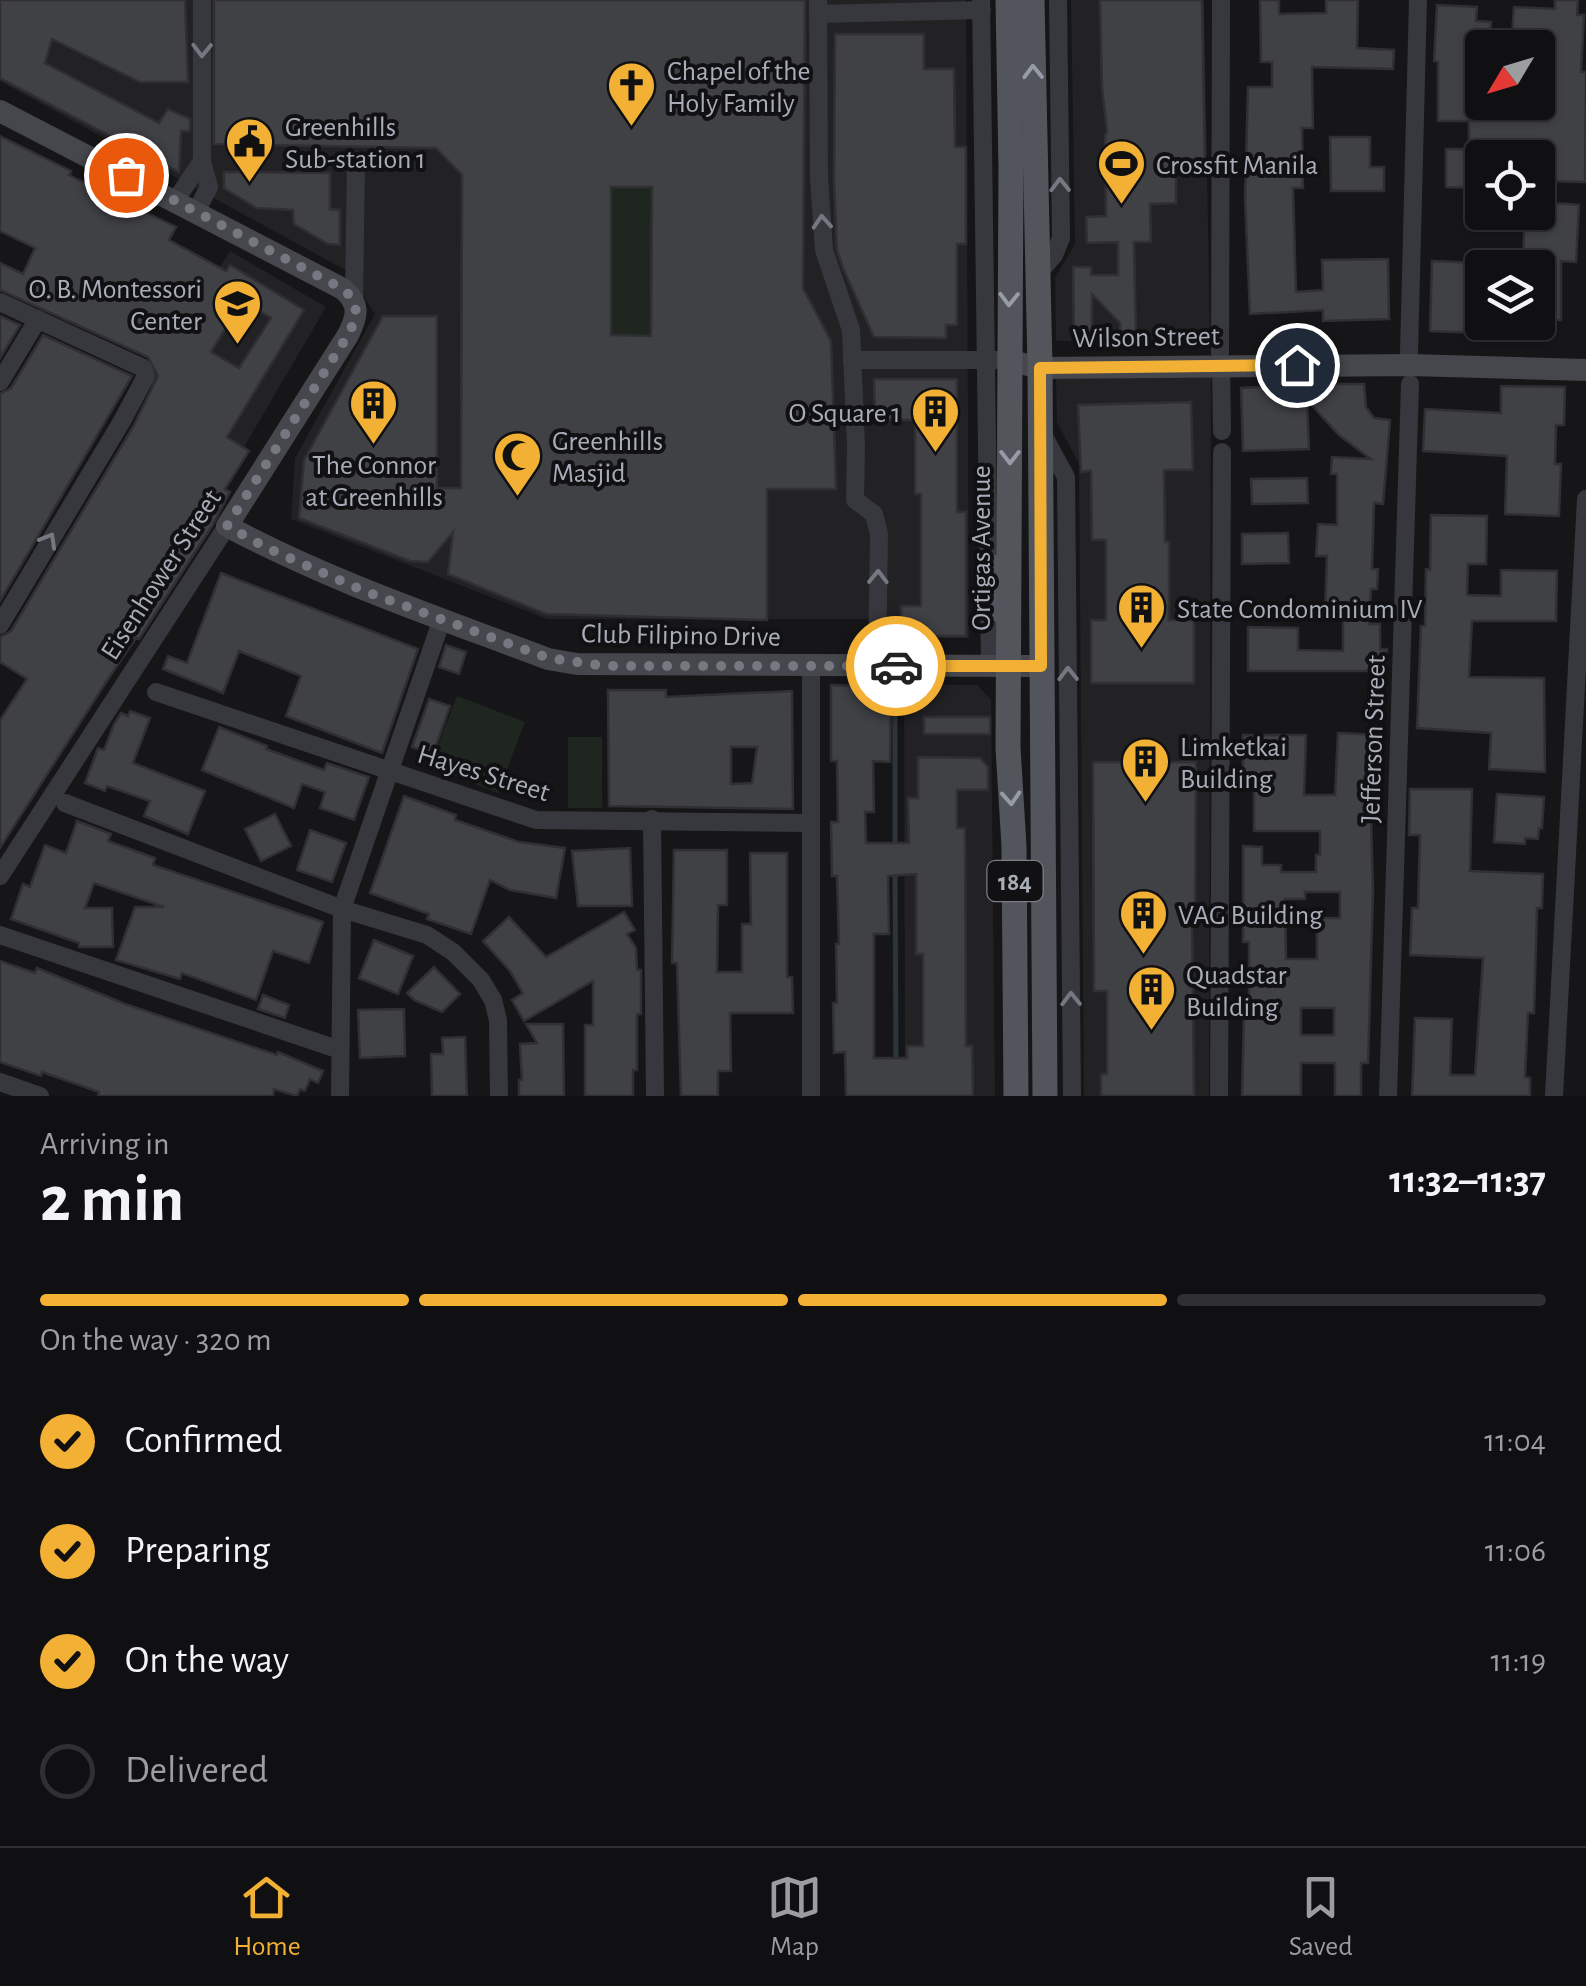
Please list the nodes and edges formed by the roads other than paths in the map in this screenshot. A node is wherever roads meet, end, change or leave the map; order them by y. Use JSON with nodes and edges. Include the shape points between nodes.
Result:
{"nodes":[{"id":1,"x":202,"y":0,"type":"edge"},
{"id":2,"x":1008,"y":0,"type":"edge"},
{"id":3,"x":1032,"y":0,"type":"edge"},
{"id":4,"x":1058,"y":0,"type":"edge"},
{"id":5,"x":1221,"y":0,"type":"edge"},
{"id":6,"x":1418,"y":0,"type":"edge"},
{"id":7,"x":981,"y":5,"type":"edge"},
{"id":8,"x":818,"y":7,"type":"edge"},
{"id":9,"x":0,"y":111,"type":"edge"},
{"id":10,"x":356,"y":160,"type":"dead end"},
{"id":11,"x":186,"y":206,"type":"junction"},
{"id":12,"x":1038,"y":275,"type":"junction"},
{"id":13,"x":344,"y":292,"type":"junction"},
{"id":14,"x":0,"y":302,"type":"edge"},
{"id":15,"x":38,"y":319,"type":"junction"},
{"id":16,"x":1409,"y":353,"type":"junction"},
{"id":17,"x":1221,"y":359,"type":"junction"},
{"id":18,"x":1586,"y":359,"type":"edge"},
{"id":19,"x":852,"y":360,"type":"junction"},
{"id":20,"x":998,"y":360,"type":"junction"},
{"id":21,"x":1040,"y":361,"type":"junction"},
{"id":22,"x":1586,"y":370,"type":"edge"},
{"id":23,"x":0,"y":382,"type":"edge"},
{"id":24,"x":1410,"y":384,"type":"dead end"},
{"id":25,"x":1040,"y":430,"type":"junction"},
{"id":26,"x":1222,"y":430,"type":"dead end"},
{"id":27,"x":1222,"y":452,"type":"dead end"},
{"id":28,"x":1586,"y":499,"type":"edge"},
{"id":29,"x":227,"y":526,"type":"junction"},
{"id":30,"x":990,"y":566,"type":"junction"},
{"id":31,"x":442,"y":620,"type":"junction"},
{"id":32,"x":0,"y":624,"type":"edge"},
{"id":33,"x":1010,"y":631,"type":"junction"},
{"id":34,"x":1000,"y":665,"type":"junction"},
{"id":35,"x":811,"y":666,"type":"junction"},
{"id":36,"x":876,"y":666,"type":"junction"},
{"id":37,"x":1041,"y":666,"type":"junction"},
{"id":38,"x":156,"y":692,"type":"dead end"},
{"id":39,"x":387,"y":771,"type":"junction"},
{"id":40,"x":65,"y":804,"type":"dead end"},
{"id":41,"x":652,"y":819,"type":"junction"},
{"id":42,"x":810,"y":824,"type":"junction"},
{"id":43,"x":0,"y":876,"type":"edge"},
{"id":44,"x":342,"y":908,"type":"junction"},
{"id":45,"x":0,"y":935,"type":"edge"},
{"id":46,"x":340,"y":1050,"type":"junction"},
{"id":47,"x":0,"y":1082,"type":"edge"},
{"id":48,"x":40,"y":1096,"type":"edge"},
{"id":49,"x":340,"y":1096,"type":"edge"},
{"id":50,"x":498,"y":1096,"type":"edge"},
{"id":51,"x":655,"y":1096,"type":"edge"},
{"id":52,"x":811,"y":1096,"type":"edge"},
{"id":53,"x":1016,"y":1096,"type":"edge"},
{"id":54,"x":1044,"y":1096,"type":"edge"},
{"id":55,"x":1072,"y":1096,"type":"edge"},
{"id":56,"x":1219,"y":1096,"type":"edge"},
{"id":57,"x":1388,"y":1096,"type":"edge"},
{"id":58,"x":1554,"y":1096,"type":"edge"}],
"edges":[{"from":1,"to":11,"type":"street","one_way":true,"via":[[202,161],[209,187]]},
{"from":2,"to":20,"type":"main road","name":"Ortigas Avenue","number":"184","one_way":true,"via":[[1012,168]]},
{"from":12,"to":3,"type":"main road","number":"184","one_way":true},
{"from":12,"to":4,"type":"street","one_way":true,"via":[[1061,238]]},
{"from":5,"to":17,"type":"street"},
{"from":6,"to":16,"type":"street"},
{"from":7,"to":8,"type":"street"},
{"from":7,"to":20,"type":"street"},
{"from":19,"to":8,"type":"street","one_way":true,"via":[[851,330],[824,250]]},
{"from":9,"to":11,"type":"street"},
{"from":10,"to":13,"type":"street","via":[[355,253]]},
{"from":11,"to":13,"type":"street"},
{"from":12,"to":21,"type":"main road","number":"184"},
{"from":13,"to":29,"type":"street","name":"Eisenhower Street","via":[[358,311],[348,335]]},
{"from":14,"to":15,"type":"street"},
{"from":15,"to":23,"type":"street"},
{"from":32,"to":15,"type":"street","one_way":true,"via":[[146,376],[143,368]]},
{"from":16,"to":17,"type":"street","name":"Wilson Street"},
{"from":16,"to":18,"type":"street","name":"Wilson Street"},
{"from":17,"to":21,"type":"street","name":"Wilson Street"},
{"from":17,"to":21,"type":"street","name":"Wilson Street","via":[[1193,353]]},
{"from":17,"to":22,"type":"street","name":"Wilson Street"},
{"from":17,"to":26,"type":"street"},
{"from":19,"to":20,"type":"street"},
{"from":36,"to":19,"type":"street","one_way":true,"via":[[879,534],[874,514],[855,500]]},
{"from":20,"to":21,"type":"street","name":"Wilson Street"},
{"from":20,"to":30,"type":"street"},
{"from":20,"to":33,"type":"main road","name":"Ortigas Avenue","number":"184","one_way":true},
{"from":21,"to":25,"type":"main road","number":"184"},
{"from":24,"to":57,"type":"street","name":"Jefferson Street"},
{"from":25,"to":37,"type":"main road","number":"184"},
{"from":55,"to":25,"type":"street","one_way":true,"via":[[1066,477]]},
{"from":27,"to":56,"type":"street"},
{"from":28,"to":58,"type":"street"},
{"from":29,"to":31,"type":"street","name":"Club Filipino Drive"},
{"from":29,"to":43,"type":"street","name":"Eisenhower Street"},
{"from":30,"to":33,"type":"main road","via":[[1000,617]]},
{"from":30,"to":34,"type":"street"},
{"from":31,"to":35,"type":"street","name":"Club Filipino Drive","via":[[578,664]]},
{"from":31,"to":39,"type":"street"},
{"from":33,"to":34,"type":"main road","name":"Ortigas Avenue","number":"184"},
{"from":34,"to":36,"type":"street","name":"Club Filipino Drive"},
{"from":34,"to":37,"type":"street","name":"Club Filipino Drive"},
{"from":34,"to":53,"type":"main road","name":"Ortigas Avenue","number":"184","one_way":true,"via":[[1014,846]]},
{"from":35,"to":36,"type":"street","name":"Club Filipino Drive"},
{"from":35,"to":42,"type":"street"},
{"from":37,"to":54,"type":"main road","number":"184"},
{"from":38,"to":39,"type":"street","name":"Hayes Street"},
{"from":39,"to":41,"type":"street","name":"Hayes Street","via":[[536,820]]},
{"from":39,"to":44,"type":"street"},
{"from":40,"to":44,"type":"street"},
{"from":41,"to":42,"type":"street","name":"Hayes Street"},
{"from":41,"to":51,"type":"street"},
{"from":42,"to":52,"type":"street"},
{"from":44,"to":46,"type":"street"},
{"from":44,"to":50,"type":"street","via":[[427,936],[480,980],[498,1020]]},
{"from":45,"to":46,"type":"street"},
{"from":46,"to":49,"type":"street"},
{"from":47,"to":48,"type":"street"}]}
